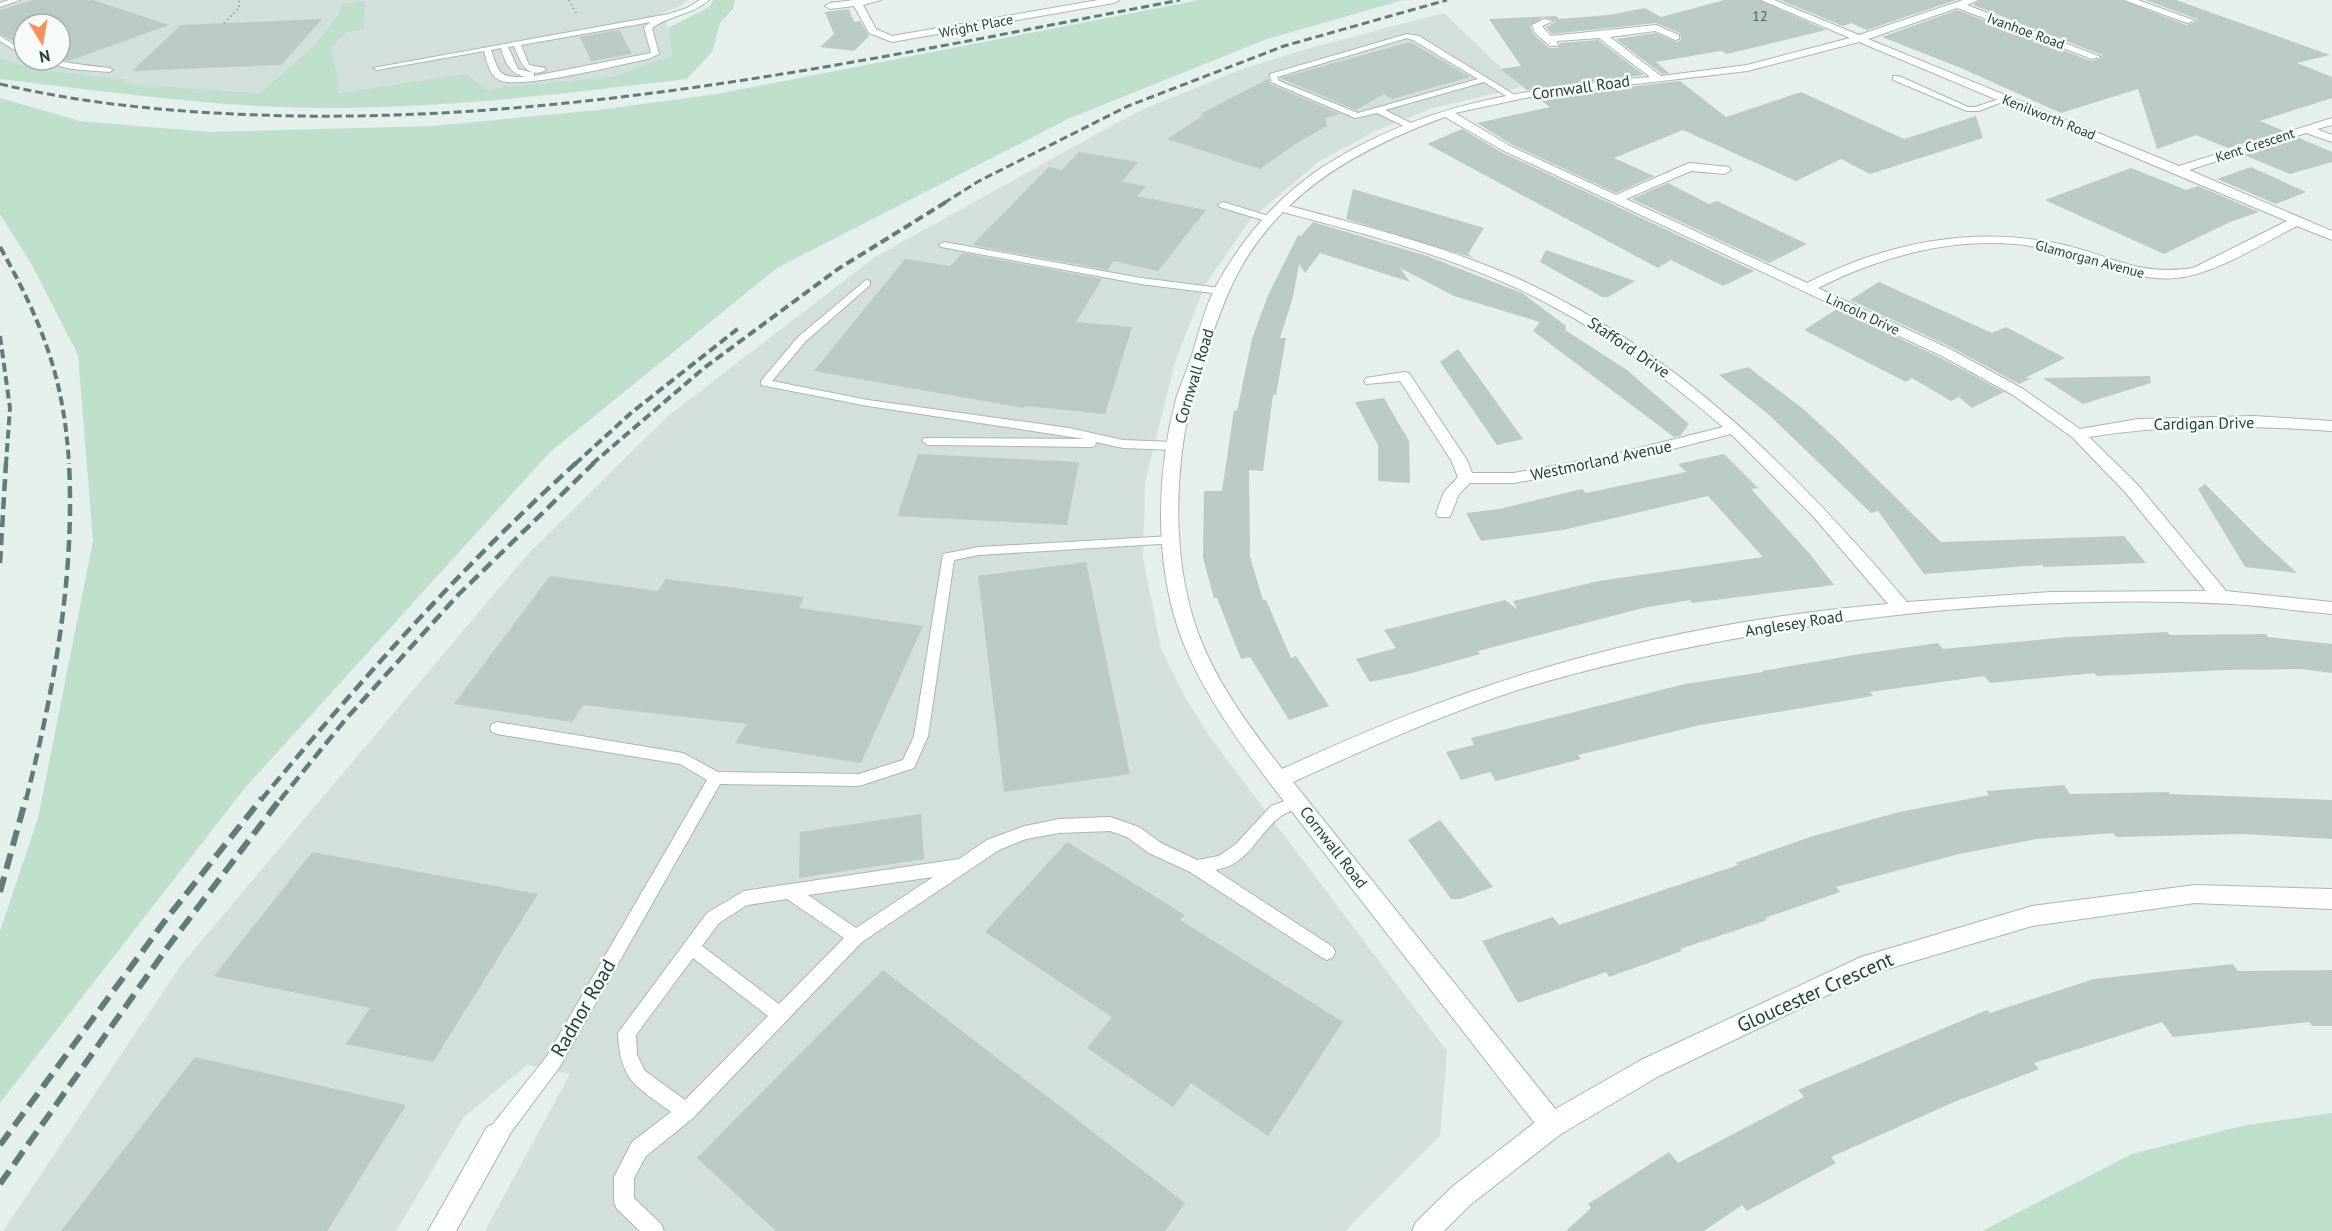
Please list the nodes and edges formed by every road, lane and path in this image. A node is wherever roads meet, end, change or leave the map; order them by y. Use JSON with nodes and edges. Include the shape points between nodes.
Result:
{"nodes":[{"id":1,"x":16,"y":0,"type":"edge"},
{"id":2,"x":239,"y":0,"type":"edge"},
{"id":3,"x":569,"y":0,"type":"edge"},
{"id":4,"x":705,"y":0,"type":"edge"},
{"id":5,"x":876,"y":0,"type":"edge"},
{"id":6,"x":1114,"y":0,"type":"edge"},
{"id":7,"x":1766,"y":0,"type":"edge"},
{"id":8,"x":1973,"y":0,"type":"edge"},
{"id":9,"x":2129,"y":0,"type":"edge"},
{"id":10,"x":857,"y":3,"type":"junction"},
{"id":11,"x":0,"y":5,"type":"edge"},
{"id":12,"x":1957,"y":5,"type":"junction"},
{"id":13,"x":830,"y":6,"type":"dead end"},
{"id":14,"x":577,"y":16,"type":"dead end"},
{"id":15,"x":661,"y":18,"type":"junction"},
{"id":16,"x":1548,"y":21,"type":"dead end"},
{"id":17,"x":2191,"y":21,"type":"dead end"},
{"id":18,"x":224,"y":23,"type":"dead end"},
{"id":19,"x":627,"y":24,"type":"junction"},
{"id":20,"x":648,"y":27,"type":"junction"},
{"id":21,"x":1601,"y":35,"type":"junction"},
{"id":22,"x":1675,"y":37,"type":"dead end"},
{"id":23,"x":1858,"y":38,"type":"junction"},
{"id":24,"x":518,"y":44,"type":"junction"},
{"id":25,"x":504,"y":46,"type":"junction"},
{"id":26,"x":487,"y":49,"type":"junction"},
{"id":27,"x":2096,"y":57,"type":"dead end"},
{"id":28,"x":72,"y":67,"type":"edge"},
{"id":29,"x":377,"y":68,"type":"dead end"},
{"id":30,"x":581,"y":68,"type":"junction"},
{"id":31,"x":109,"y":70,"type":"dead end"},
{"id":32,"x":1657,"y":77,"type":"junction"},
{"id":33,"x":1896,"y":78,"type":"dead end"},
{"id":34,"x":1486,"y":79,"type":"junction"},
{"id":35,"x":1514,"y":97,"type":"junction"},
{"id":36,"x":2006,"y":99,"type":"junction"},
{"id":37,"x":1378,"y":110,"type":"junction"},
{"id":38,"x":1446,"y":113,"type":"junction"},
{"id":39,"x":2332,"y":121,"type":"edge"},
{"id":40,"x":1410,"y":126,"type":"junction"},
{"id":41,"x":2306,"y":129,"type":"junction"},
{"id":42,"x":2332,"y":139,"type":"edge"},
{"id":43,"x":1683,"y":151,"type":"dead end"},
{"id":44,"x":1689,"y":167,"type":"junction"},
{"id":45,"x":1725,"y":170,"type":"dead end"},
{"id":46,"x":2178,"y":170,"type":"junction"},
{"id":47,"x":1617,"y":200,"type":"junction"},
{"id":48,"x":1223,"y":204,"type":"dead end"},
{"id":49,"x":1274,"y":213,"type":"junction"},
{"id":50,"x":2297,"y":221,"type":"junction"},
{"id":51,"x":2332,"y":236,"type":"edge"},
{"id":52,"x":944,"y":245,"type":"dead end"},
{"id":53,"x":866,"y":283,"type":"dead end"},
{"id":54,"x":1807,"y":288,"type":"junction"},
{"id":55,"x":1221,"y":291,"type":"junction"},
{"id":56,"x":1371,"y":381,"type":"dead end"},
{"id":57,"x":2332,"y":426,"type":"edge"},
{"id":58,"x":1734,"y":429,"type":"junction"},
{"id":59,"x":2077,"y":434,"type":"junction"},
{"id":60,"x":928,"y":441,"type":"dead end"},
{"id":61,"x":1123,"y":444,"type":"junction"},
{"id":62,"x":1175,"y":446,"type":"junction"},
{"id":63,"x":1466,"y":478,"type":"junction"},
{"id":64,"x":1444,"y":513,"type":"dead end"},
{"id":65,"x":1171,"y":540,"type":"junction"},
{"id":66,"x":2221,"y":597,"type":"junction"},
{"id":67,"x":1901,"y":607,"type":"junction"},
{"id":68,"x":2332,"y":608,"type":"edge"},
{"id":69,"x":497,"y":728,"type":"dead end"},
{"id":70,"x":716,"y":778,"type":"junction"},
{"id":71,"x":1279,"y":779,"type":"junction"},
{"id":72,"x":1298,"y":802,"type":"junction"},
{"id":73,"x":963,"y":866,"type":"junction"},
{"id":74,"x":1196,"y":867,"type":"junction"},
{"id":75,"x":787,"y":890,"type":"junction"},
{"id":76,"x":2332,"y":899,"type":"edge"},
{"id":77,"x":856,"y":937,"type":"junction"},
{"id":78,"x":691,"y":946,"type":"junction"},
{"id":79,"x":1327,"y":952,"type":"dead end"},
{"id":80,"x":779,"y":1014,"type":"junction"},
{"id":81,"x":686,"y":1112,"type":"junction"},
{"id":82,"x":1552,"y":1125,"type":"junction"},
{"id":83,"x":496,"y":1136,"type":"joint"},
{"id":84,"x":441,"y":1231,"type":"edge"},
{"id":85,"x":654,"y":1231,"type":"edge"},
{"id":86,"x":1425,"y":1231,"type":"edge"}],
"edges":[{"from":1,"to":11,"type":"lane"},
{"from":2,"to":18,"type":"path","via":[[239,8]]},
{"from":3,"to":14,"type":"path"},
{"from":4,"to":15,"type":"lane","via":[[690,10]]},
{"from":5,"to":10,"type":"street"},
{"from":6,"to":10,"type":"street","name":"Wright Place","via":[[892,39],[870,31]]},
{"from":7,"to":23,"type":"street","name":"Kenilworth Road"},
{"from":8,"to":12,"type":"street","name":"Cornwall Road"},
{"from":9,"to":17,"type":"street"},
{"from":10,"to":13,"type":"street"},
{"from":12,"to":23,"type":"street","name":"Cornwall Road"},
{"from":12,"to":27,"type":"street","name":"Ivanhoe Road"},
{"from":15,"to":19,"type":"lane"},
{"from":15,"to":20,"type":"lane"},
{"from":16,"to":21,"type":"street","via":[[1537,25],[1552,42]]},
{"from":19,"to":20,"type":"lane"},
{"from":19,"to":24,"type":"lane"},
{"from":20,"to":30,"type":"lane","via":[[655,54]]},
{"from":21,"to":22,"type":"street","via":[[1656,28]]},
{"from":21,"to":32,"type":"street"},
{"from":23,"to":32,"type":"street","name":"Cornwall Road","via":[[1758,65]]},
{"from":23,"to":36,"type":"street","name":"Kenilworth Road"},
{"from":24,"to":25,"type":"lane"},
{"from":24,"to":30,"type":"lane","via":[[526,66],[533,70],[576,64]]},
{"from":25,"to":26,"type":"lane"},
{"from":25,"to":30,"type":"lane","via":[[510,66],[526,75]]},
{"from":26,"to":29,"type":"lane"},
{"from":26,"to":30,"type":"lane","via":[[494,71],[502,79],[525,80]]},
{"from":28,"to":31,"type":"lane"},
{"from":32,"to":35,"type":"street","name":"Cornwall Road"},
{"from":33,"to":36,"type":"lane","via":[[1967,109]]},
{"from":34,"to":35,"type":"lane"},
{"from":34,"to":37,"type":"lane"},
{"from":34,"to":37,"type":"lane","via":[[1407,36],[1273,76],[1275,82],[1358,116]]},
{"from":35,"to":38,"type":"street","name":"Cornwall Road"},
{"from":36,"to":46,"type":"street","name":"Kenilworth Road"},
{"from":37,"to":40,"type":"lane"},
{"from":38,"to":40,"type":"street","name":"Cornwall Road"},
{"from":38,"to":47,"type":"street","name":"Lincoln Drive","via":[[1506,148]]},
{"from":39,"to":41,"type":"street","name":"Kent Crescent"},
{"from":40,"to":49,"type":"street","name":"Cornwall Road","via":[[1342,160]]},
{"from":41,"to":42,"type":"street"},
{"from":41,"to":46,"type":"street","name":"Kent Crescent"},
{"from":43,"to":44,"type":"street"},
{"from":44,"to":45,"type":"street"},
{"from":44,"to":47,"type":"street"},
{"from":46,"to":50,"type":"street","name":"Kenilworth Road"},
{"from":47,"to":54,"type":"street","name":"Lincoln Drive"},
{"from":48,"to":49,"type":"lane"},
{"from":49,"to":55,"type":"street","name":"Cornwall Road"},
{"from":49,"to":58,"type":"street","name":"Stafford Drive","via":[[1461,260],[1549,299],[1609,330]]},
{"from":50,"to":51,"type":"street","name":"Kenilworth Road"},
{"from":50,"to":54,"type":"street","name":"Glamorgan Avenue","via":[[2197,271],[2183,274],[2149,275],[2060,248],[1987,241],[1915,246],[1836,272]]},
{"from":52,"to":55,"type":"lane","via":[[1141,281]]},
{"from":53,"to":61,"type":"lane","via":[[802,339],[765,383],[868,404],[1069,432]]},
{"from":54,"to":59,"type":"street","name":"Lincoln Drive","via":[[1967,364],[2018,392]]},
{"from":55,"to":62,"type":"street","name":"Cornwall Road","via":[[1184,400]]},
{"from":56,"to":63,"type":"street","via":[[1404,376],[1459,460]]},
{"from":57,"to":59,"type":"street","name":"Cardigan Drive","via":[[2254,421],[2138,424]]},
{"from":58,"to":63,"type":"street","name":"Westmorland Avenue","via":[[1514,478]]},
{"from":58,"to":67,"type":"street","name":"Stafford Drive","via":[[1809,500]]},
{"from":59,"to":66,"type":"street","name":"Lincoln Drive","via":[[2131,488]]},
{"from":60,"to":61,"type":"lane"},
{"from":61,"to":62,"type":"lane"},
{"from":62,"to":65,"type":"street","name":"Cornwall Road"},
{"from":63,"to":64,"type":"street","via":[[1452,492]]},
{"from":65,"to":70,"type":"lane","via":[[979,551],[948,557],[921,736],[909,764],[859,780]]},
{"from":65,"to":71,"type":"street","name":"Cornwall Road","via":[[1175,581],[1188,631],[1215,688]]},
{"from":66,"to":67,"type":"street","name":"Anglesey Road","via":[[2101,597]]},
{"from":66,"to":68,"type":"street","name":"Anglesey Road"},
{"from":67,"to":71,"type":"street","name":"Anglesey Road","via":[[1689,640],[1551,674],[1384,732]]},
{"from":69,"to":70,"type":"lane","via":[[683,759]]},
{"from":70,"to":83,"type":"lane","name":"Radnor Road","via":[[553,1062]]},
{"from":71,"to":72,"type":"street","name":"Cornwall Road"},
{"from":72,"to":74,"type":"lane","via":[[1276,811],[1242,849],[1223,862]]},
{"from":72,"to":82,"type":"street","name":"Cornwall Road"},
{"from":73,"to":74,"type":"lane","via":[[993,844],[1025,833],[1059,826],[1110,824]]},
{"from":73,"to":75,"type":"lane"},
{"from":73,"to":77,"type":"lane"},
{"from":74,"to":79,"type":"lane"},
{"from":75,"to":77,"type":"lane"},
{"from":75,"to":78,"type":"lane","via":[[744,898],[713,918]]},
{"from":76,"to":82,"type":"street","name":"Gloucester Crescent","via":[[2195,894],[2032,916],[1869,964],[1650,1068]]},
{"from":77,"to":80,"type":"lane"},
{"from":78,"to":80,"type":"lane"},
{"from":78,"to":81,"type":"lane","via":[[627,1033],[628,1056],[639,1077]]},
{"from":80,"to":81,"type":"lane"},
{"from":81,"to":85,"type":"lane","via":[[639,1149],[624,1177],[624,1202]]},
{"from":82,"to":86,"type":"street","name":"Gloucester Crescent","via":[[1461,1196]]},
{"from":83,"to":84,"type":"street","name":"Radnor Road"}]}
